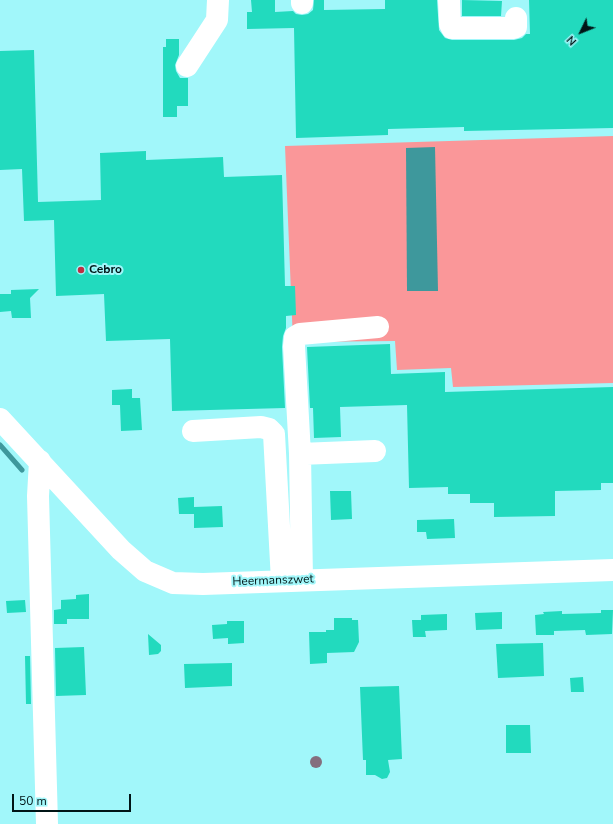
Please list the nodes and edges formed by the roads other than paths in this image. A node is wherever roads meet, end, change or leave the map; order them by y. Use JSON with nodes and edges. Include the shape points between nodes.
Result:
{"nodes":[{"id":1,"x":218,"y":0,"type":"edge"},
{"id":2,"x":449,"y":0,"type":"edge"},
{"id":3,"x":516,"y":18,"type":"dead end"},
{"id":4,"x":187,"y":66,"type":"dead end"},
{"id":5,"x":378,"y":327,"type":"dead end"},
{"id":6,"x":0,"y":419,"type":"edge"},
{"id":7,"x":193,"y":431,"type":"dead end"},
{"id":8,"x":375,"y":451,"type":"dead end"},
{"id":9,"x":300,"y":454,"type":"junction"},
{"id":10,"x":40,"y":461,"type":"junction"},
{"id":11,"x":613,"y":570,"type":"edge"},
{"id":12,"x":292,"y":580,"type":"junction"},
{"id":13,"x":47,"y":824,"type":"edge"}],
"edges":[{"from":1,"to":4,"type":"street","via":[[217,20]]},
{"from":2,"to":3,"type":"street","via":[[452,28],[514,28]]},
{"from":5,"to":9,"type":"street","via":[[300,334],[296,337],[294,346]]},
{"from":6,"to":10,"type":"street","name":"Heermanszwet"},
{"from":7,"to":12,"type":"street","via":[[261,427],[269,428],[274,434]]},
{"from":8,"to":9,"type":"street"},
{"from":9,"to":12,"type":"street"},
{"from":10,"to":12,"type":"street","name":"Heermanszwet","via":[[121,550],[145,571],[173,583]]},
{"from":10,"to":13,"type":"street"},
{"from":11,"to":12,"type":"street","name":"Heermanszwet"}]}
